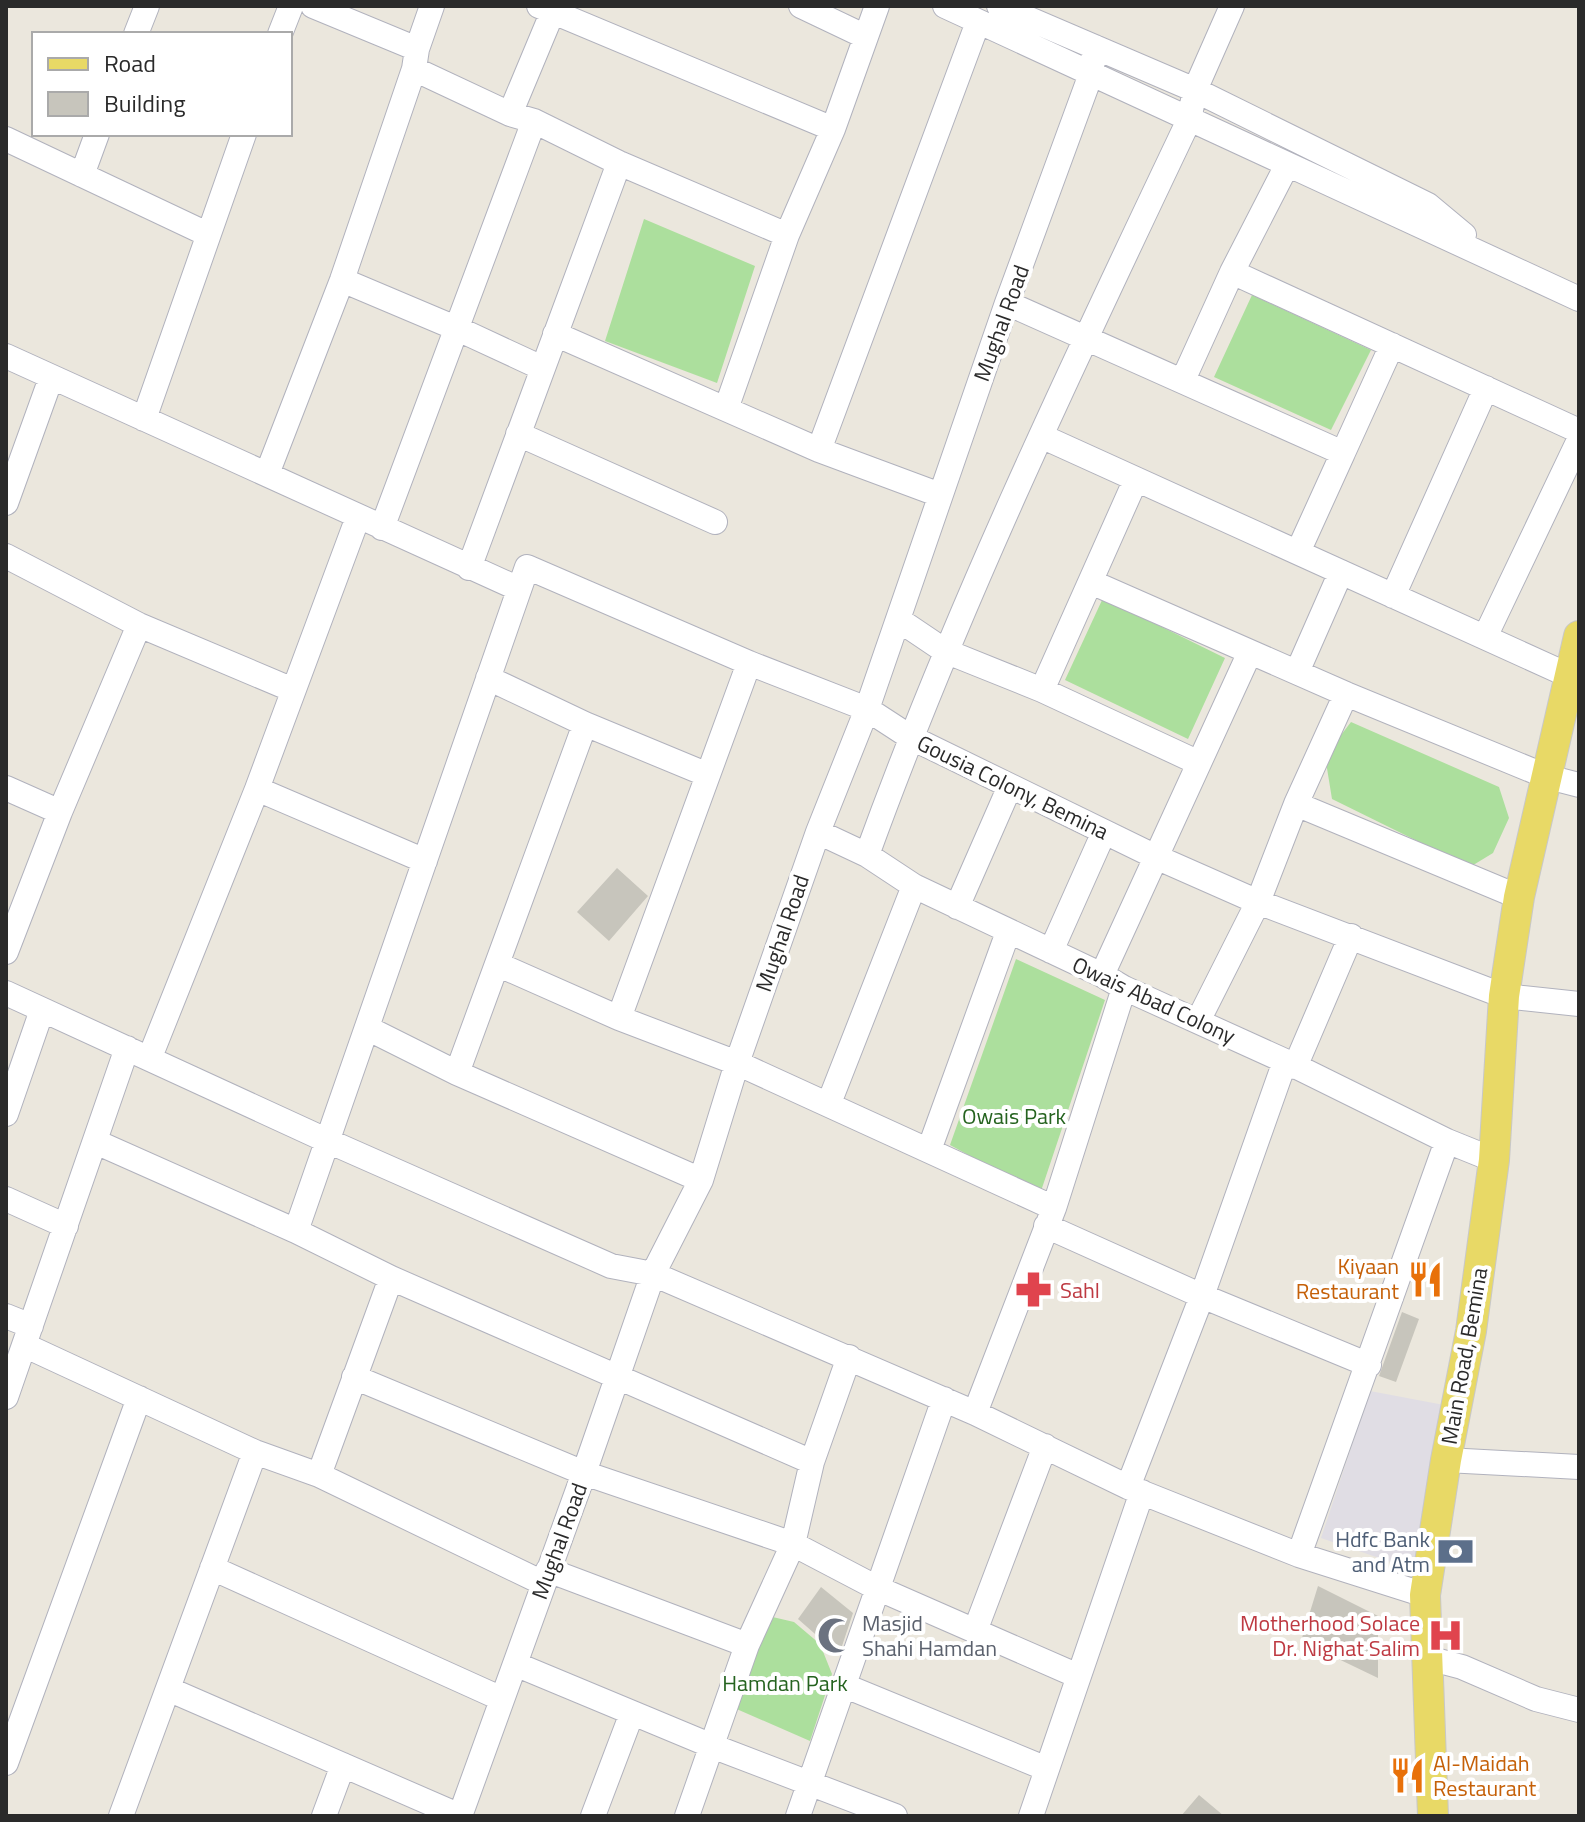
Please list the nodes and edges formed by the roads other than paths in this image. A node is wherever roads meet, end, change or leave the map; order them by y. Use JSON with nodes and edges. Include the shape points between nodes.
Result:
{"nodes":[{"id":1,"x":147,"y":6,"type":"edge"},
{"id":2,"x":291,"y":6,"type":"edge"},
{"id":3,"x":313,"y":6,"type":"edge"},
{"id":4,"x":432,"y":6,"type":"edge"},
{"id":5,"x":801,"y":6,"type":"edge"},
{"id":6,"x":877,"y":6,"type":"edge"},
{"id":7,"x":945,"y":6,"type":"edge"},
{"id":8,"x":999,"y":6,"type":"edge"},
{"id":9,"x":1232,"y":6,"type":"edge"},
{"id":10,"x":546,"y":9,"type":"edge"},
{"id":11,"x":1025,"y":12,"type":"edge"},
{"id":12,"x":978,"y":22,"type":"junction"},
{"id":13,"x":137,"y":32,"type":"edge"},
{"id":14,"x":281,"y":32,"type":"edge"},
{"id":15,"x":864,"y":36,"type":"junction"},
{"id":16,"x":1095,"y":47,"type":"junction"},
{"id":17,"x":416,"y":59,"type":"junction"},
{"id":18,"x":1091,"y":74,"type":"junction"},
{"id":19,"x":1195,"y":90,"type":"junction"},
{"id":20,"x":510,"y":114,"type":"junction"},
{"id":21,"x":1189,"y":120,"type":"junction"},
{"id":22,"x":534,"y":121,"type":"junction"},
{"id":23,"x":833,"y":129,"type":"junction"},
{"id":24,"x":96,"y":136,"type":"edge"},
{"id":25,"x":243,"y":136,"type":"edge"},
{"id":26,"x":6,"y":139,"type":"edge"},
{"id":27,"x":619,"y":163,"type":"junction"},
{"id":28,"x":1287,"y":165,"type":"junction"},
{"id":29,"x":82,"y":175,"type":"junction"},
{"id":30,"x":207,"y":234,"type":"junction"},
{"id":31,"x":787,"y":235,"type":"junction"},
{"id":32,"x":1491,"y":256,"type":"junction"},
{"id":33,"x":1232,"y":272,"type":"junction"},
{"id":34,"x":342,"y":280,"type":"junction"},
{"id":35,"x":1579,"y":299,"type":"edge"},
{"id":36,"x":1007,"y":303,"type":"junction"},
{"id":37,"x":458,"y":329,"type":"junction"},
{"id":38,"x":555,"y":334,"type":"junction"},
{"id":39,"x":1085,"y":339,"type":"junction"},
{"id":40,"x":1392,"y":345,"type":"junction"},
{"id":41,"x":6,"y":356,"type":"edge"},
{"id":42,"x":542,"y":368,"type":"junction"},
{"id":43,"x":51,"y":378,"type":"junction"},
{"id":44,"x":1183,"y":380,"type":"junction"},
{"id":45,"x":1486,"y":388,"type":"junction"},
{"id":46,"x":726,"y":409,"type":"junction"},
{"id":47,"x":144,"y":419,"type":"junction"},
{"id":48,"x":1579,"y":431,"type":"edge"},
{"id":49,"x":518,"y":434,"type":"junction"},
{"id":50,"x":1041,"y":436,"type":"junction"},
{"id":51,"x":1579,"y":440,"type":"edge"},
{"id":52,"x":819,"y":450,"type":"junction"},
{"id":53,"x":1343,"y":453,"type":"junction"},
{"id":54,"x":267,"y":474,"type":"junction"},
{"id":55,"x":1136,"y":479,"type":"junction"},
{"id":56,"x":940,"y":495,"type":"junction"},
{"id":57,"x":6,"y":503,"type":"edge"},
{"id":58,"x":358,"y":517,"type":"junction"},
{"id":59,"x":715,"y":522,"type":"dead end"},
{"id":60,"x":382,"y":528,"type":"junction"},
{"id":61,"x":1298,"y":552,"type":"junction"},
{"id":62,"x":6,"y":556,"type":"edge"},
{"id":63,"x":469,"y":568,"type":"junction"},
{"id":64,"x":1341,"y":572,"type":"junction"},
{"id":65,"x":523,"y":578,"type":"junction"},
{"id":66,"x":1091,"y":582,"type":"junction"},
{"id":67,"x":1393,"y":596,"type":"junction"},
{"id":68,"x":899,"y":620,"type":"junction"},
{"id":69,"x":139,"y":625,"type":"junction"},
{"id":70,"x":1579,"y":636,"type":"edge"},
{"id":71,"x":1485,"y":637,"type":"junction"},
{"id":72,"x":945,"y":651,"type":"junction"},
{"id":73,"x":1250,"y":652,"type":"junction"},
{"id":74,"x":749,"y":663,"type":"junction"},
{"id":75,"x":1297,"y":672,"type":"junction"},
{"id":76,"x":1570,"y":676,"type":"junction"},
{"id":77,"x":488,"y":678,"type":"junction"},
{"id":78,"x":293,"y":690,"type":"junction"},
{"id":79,"x":1042,"y":690,"type":"junction"},
{"id":80,"x":1346,"y":694,"type":"junction"},
{"id":81,"x":867,"y":709,"type":"junction"},
{"id":82,"x":585,"y":724,"type":"junction"},
{"id":83,"x":910,"y":737,"type":"junction"},
{"id":84,"x":1199,"y":763,"type":"junction"},
{"id":85,"x":708,"y":775,"type":"junction"},
{"id":86,"x":1548,"y":777,"type":"junction"},
{"id":87,"x":1579,"y":785,"type":"edge"},
{"id":88,"x":1010,"y":786,"type":"junction"},
{"id":89,"x":6,"y":788,"type":"edge"},
{"id":90,"x":257,"y":789,"type":"junction"},
{"id":91,"x":1296,"y":804,"type":"junction"},
{"id":92,"x":60,"y":812,"type":"junction"},
{"id":93,"x":818,"y":832,"type":"junction"},
{"id":94,"x":1104,"y":832,"type":"junction"},
{"id":95,"x":867,"y":855,"type":"junction"},
{"id":96,"x":1156,"y":857,"type":"junction"},
{"id":97,"x":425,"y":861,"type":"junction"},
{"id":98,"x":914,"y":886,"type":"junction"},
{"id":99,"x":1519,"y":897,"type":"junction"},
{"id":100,"x":1258,"y":902,"type":"junction"},
{"id":101,"x":957,"y":907,"type":"junction"},
{"id":102,"x":1008,"y":932,"type":"junction"},
{"id":103,"x":1351,"y":936,"type":"junction"},
{"id":104,"x":1051,"y":951,"type":"junction"},
{"id":105,"x":6,"y":952,"type":"edge"},
{"id":106,"x":497,"y":964,"type":"junction"},
{"id":107,"x":1102,"y":975,"type":"junction"},
{"id":108,"x":1124,"y":988,"type":"junction"},
{"id":109,"x":6,"y":993,"type":"edge"},
{"id":110,"x":1504,"y":996,"type":"junction"},
{"id":111,"x":1579,"y":1004,"type":"edge"},
{"id":112,"x":42,"y":1010,"type":"junction"},
{"id":113,"x":619,"y":1018,"type":"junction"},
{"id":114,"x":1198,"y":1021,"type":"junction"},
{"id":115,"x":367,"y":1028,"type":"junction"},
{"id":116,"x":138,"y":1053,"type":"junction"},
{"id":117,"x":737,"y":1063,"type":"junction"},
{"id":118,"x":1290,"y":1064,"type":"junction"},
{"id":119,"x":457,"y":1073,"type":"junction"},
{"id":120,"x":829,"y":1103,"type":"junction"},
{"id":121,"x":6,"y":1114,"type":"edge"},
{"id":122,"x":328,"y":1141,"type":"junction"},
{"id":123,"x":1447,"y":1141,"type":"junction"},
{"id":124,"x":96,"y":1142,"type":"junction"},
{"id":125,"x":929,"y":1150,"type":"junction"},
{"id":126,"x":1494,"y":1160,"type":"junction"},
{"id":127,"x":701,"y":1180,"type":"junction"},
{"id":128,"x":6,"y":1199,"type":"edge"},
{"id":129,"x":1050,"y":1217,"type":"junction"},
{"id":130,"x":66,"y":1226,"type":"junction"},
{"id":131,"x":296,"y":1231,"type":"junction"},
{"id":132,"x":653,"y":1274,"type":"junction"},
{"id":133,"x":391,"y":1278,"type":"junction"},
{"id":134,"x":1202,"y":1296,"type":"junction"},
{"id":135,"x":6,"y":1316,"type":"edge"},
{"id":136,"x":28,"y":1336,"type":"junction"},
{"id":137,"x":849,"y":1357,"type":"junction"},
{"id":138,"x":1369,"y":1365,"type":"junction"},
{"id":139,"x":617,"y":1375,"type":"junction"},
{"id":140,"x":354,"y":1377,"type":"junction"},
{"id":141,"x":6,"y":1397,"type":"edge"},
{"id":142,"x":139,"y":1398,"type":"junction"},
{"id":143,"x":944,"y":1399,"type":"junction"},
{"id":144,"x":975,"y":1413,"type":"junction"},
{"id":145,"x":1045,"y":1446,"type":"junction"},
{"id":146,"x":255,"y":1452,"type":"junction"},
{"id":147,"x":1446,"y":1460,"type":"junction"},
{"id":148,"x":812,"y":1462,"type":"junction"},
{"id":149,"x":1579,"y":1467,"type":"edge"},
{"id":150,"x":584,"y":1473,"type":"junction"},
{"id":151,"x":319,"y":1475,"type":"junction"},
{"id":152,"x":1135,"y":1489,"type":"junction"},
{"id":153,"x":793,"y":1544,"type":"junction"},
{"id":154,"x":1299,"y":1555,"type":"junction"},
{"id":155,"x":212,"y":1568,"type":"junction"},
{"id":156,"x":546,"y":1577,"type":"junction"},
{"id":157,"x":877,"y":1588,"type":"junction"},
{"id":158,"x":1425,"y":1595,"type":"junction"},
{"id":159,"x":975,"y":1631,"type":"junction"},
{"id":160,"x":747,"y":1645,"type":"junction"},
{"id":161,"x":1428,"y":1658,"type":"junction"},
{"id":162,"x":515,"y":1664,"type":"junction"},
{"id":163,"x":1078,"y":1676,"type":"junction"},
{"id":164,"x":843,"y":1685,"type":"junction"},
{"id":165,"x":168,"y":1689,"type":"junction"},
{"id":166,"x":502,"y":1699,"type":"junction"},
{"id":167,"x":1579,"y":1710,"type":"edge"},
{"id":168,"x":632,"y":1713,"type":"junction"},
{"id":169,"x":712,"y":1746,"type":"junction"},
{"id":170,"x":6,"y":1763,"type":"edge"},
{"id":171,"x":343,"y":1765,"type":"junction"},
{"id":172,"x":1047,"y":1769,"type":"junction"},
{"id":173,"x":809,"y":1783,"type":"junction"},
{"id":174,"x":121,"y":1816,"type":"edge"},
{"id":175,"x":324,"y":1816,"type":"edge"},
{"id":176,"x":460,"y":1816,"type":"edge"},
{"id":177,"x":593,"y":1816,"type":"edge"},
{"id":178,"x":687,"y":1816,"type":"edge"},
{"id":179,"x":798,"y":1816,"type":"edge"},
{"id":180,"x":895,"y":1816,"type":"edge"},
{"id":181,"x":1031,"y":1816,"type":"edge"},
{"id":182,"x":1433,"y":1816,"type":"edge"}],
"edges":[{"from":1,"to":13,"type":"street"},
{"from":2,"to":14,"type":"street"},
{"from":3,"to":17,"type":"street"},
{"from":4,"to":17,"type":"street"},
{"from":5,"to":15,"type":"street"},
{"from":6,"to":15,"type":"street"},
{"from":7,"to":12,"type":"street"},
{"from":8,"to":11,"type":"street"},
{"from":9,"to":19,"type":"street"},
{"from":10,"to":20,"type":"street"},
{"from":10,"to":23,"type":"street"},
{"from":11,"to":16,"type":"street"},
{"from":12,"to":18,"type":"street"},
{"from":12,"to":52,"type":"street"},
{"from":15,"to":23,"type":"street"},
{"from":16,"to":18,"type":"street","name":"Mughal Road"},
{"from":16,"to":19,"type":"street"},
{"from":17,"to":20,"type":"street"},
{"from":17,"to":34,"type":"street"},
{"from":18,"to":21,"type":"street"},
{"from":18,"to":36,"type":"street","name":"Mughal Road"},
{"from":19,"to":21,"type":"street"},
{"from":19,"to":32,"type":"street","via":[[1428,205]]},
{"from":20,"to":22,"type":"street"},
{"from":21,"to":28,"type":"street"},
{"from":21,"to":39,"type":"street"},
{"from":22,"to":27,"type":"street"},
{"from":22,"to":37,"type":"street"},
{"from":23,"to":31,"type":"street"},
{"from":24,"to":29,"type":"street"},
{"from":25,"to":30,"type":"street"},
{"from":26,"to":29,"type":"street"},
{"from":27,"to":31,"type":"street"},
{"from":27,"to":38,"type":"street"},
{"from":28,"to":32,"type":"street"},
{"from":28,"to":33,"type":"street"},
{"from":29,"to":30,"type":"street"},
{"from":30,"to":47,"type":"street"},
{"from":31,"to":46,"type":"street"},
{"from":32,"to":35,"type":"street"},
{"from":33,"to":40,"type":"street"},
{"from":33,"to":44,"type":"street"},
{"from":34,"to":37,"type":"street"},
{"from":34,"to":54,"type":"street"},
{"from":36,"to":39,"type":"street"},
{"from":36,"to":56,"type":"street","name":"Mughal Road"},
{"from":37,"to":42,"type":"street"},
{"from":37,"to":60,"type":"street"},
{"from":38,"to":42,"type":"street"},
{"from":38,"to":46,"type":"street"},
{"from":39,"to":44,"type":"street"},
{"from":39,"to":50,"type":"street"},
{"from":40,"to":45,"type":"street"},
{"from":40,"to":53,"type":"street"},
{"from":41,"to":43,"type":"street","name":"Gousia Colony, Bemina"},
{"from":42,"to":49,"type":"street"},
{"from":43,"to":47,"type":"street","name":"Gousia Colony, Bemina"},
{"from":43,"to":57,"type":"street"},
{"from":44,"to":53,"type":"street"},
{"from":45,"to":48,"type":"street"},
{"from":45,"to":67,"type":"street"},
{"from":46,"to":52,"type":"street"},
{"from":47,"to":54,"type":"street","name":"Gousia Colony, Bemina"},
{"from":49,"to":59,"type":"street"},
{"from":49,"to":63,"type":"street"},
{"from":50,"to":55,"type":"street"},
{"from":50,"to":72,"type":"street"},
{"from":51,"to":71,"type":"street"},
{"from":52,"to":56,"type":"street"},
{"from":53,"to":61,"type":"street"},
{"from":54,"to":58,"type":"street","name":"Gousia Colony, Bemina"},
{"from":55,"to":61,"type":"street"},
{"from":55,"to":66,"type":"street"},
{"from":56,"to":68,"type":"street","name":"Mughal Road"},
{"from":58,"to":60,"type":"street","name":"Gousia Colony, Bemina"},
{"from":58,"to":78,"type":"street"},
{"from":60,"to":63,"type":"street","name":"Gousia Colony, Bemina"},
{"from":61,"to":64,"type":"street"},
{"from":62,"to":69,"type":"street"},
{"from":63,"to":65,"type":"street","name":"Gousia Colony, Bemina"},
{"from":64,"to":67,"type":"street"},
{"from":64,"to":75,"type":"street"},
{"from":65,"to":74,"type":"street","name":"Gousia Colony, Bemina"},
{"from":65,"to":77,"type":"street"},
{"from":66,"to":73,"type":"street"},
{"from":66,"to":79,"type":"street"},
{"from":67,"to":71,"type":"street"},
{"from":68,"to":72,"type":"street"},
{"from":68,"to":81,"type":"street","name":"Mughal Road"},
{"from":69,"to":78,"type":"street"},
{"from":69,"to":92,"type":"street"},
{"from":70,"to":76,"type":"main road","name":"Main Road, Bemina"},
{"from":71,"to":76,"type":"street"},
{"from":72,"to":79,"type":"street"},
{"from":72,"to":83,"type":"street"},
{"from":73,"to":75,"type":"street"},
{"from":73,"to":84,"type":"street"},
{"from":74,"to":81,"type":"street","name":"Gousia Colony, Bemina"},
{"from":74,"to":85,"type":"street"},
{"from":75,"to":80,"type":"street"},
{"from":76,"to":86,"type":"main road","name":"Main Road, Bemina"},
{"from":77,"to":82,"type":"street"},
{"from":77,"to":97,"type":"street"},
{"from":78,"to":90,"type":"street"},
{"from":79,"to":84,"type":"street"},
{"from":80,"to":86,"type":"street"},
{"from":80,"to":91,"type":"street"},
{"from":81,"to":83,"type":"street","name":"Gousia Colony, Bemina"},
{"from":81,"to":93,"type":"street","name":"Mughal Road"},
{"from":82,"to":85,"type":"street"},
{"from":82,"to":106,"type":"street"},
{"from":83,"to":88,"type":"street","name":"Gousia Colony, Bemina"},
{"from":83,"to":95,"type":"street"},
{"from":84,"to":96,"type":"street"},
{"from":85,"to":113,"type":"street"},
{"from":86,"to":87,"type":"street"},
{"from":86,"to":99,"type":"main road","name":"Main Road, Bemina"},
{"from":88,"to":94,"type":"street","name":"Gousia Colony, Bemina"},
{"from":88,"to":101,"type":"street"},
{"from":89,"to":92,"type":"street"},
{"from":90,"to":97,"type":"street"},
{"from":90,"to":116,"type":"street"},
{"from":91,"to":99,"type":"street"},
{"from":91,"to":100,"type":"street"},
{"from":92,"to":105,"type":"street"},
{"from":93,"to":95,"type":"street","name":"Owais Abad Colony"},
{"from":93,"to":117,"type":"street","name":"Mughal Road"},
{"from":94,"to":96,"type":"street","name":"Gousia Colony, Bemina"},
{"from":94,"to":104,"type":"street"},
{"from":95,"to":98,"type":"street","name":"Owais Abad Colony"},
{"from":96,"to":100,"type":"street","name":"Gousia Colony, Bemina"},
{"from":96,"to":107,"type":"street"},
{"from":97,"to":115,"type":"street"},
{"from":98,"to":101,"type":"street","name":"Owais Abad Colony"},
{"from":98,"to":120,"type":"street"},
{"from":99,"to":110,"type":"main road","name":"Main Road, Bemina"},
{"from":100,"to":103,"type":"street","name":"Gousia Colony, Bemina"},
{"from":100,"to":114,"type":"street"},
{"from":101,"to":102,"type":"street","name":"Owais Abad Colony"},
{"from":102,"to":104,"type":"street","name":"Owais Abad Colony"},
{"from":102,"to":125,"type":"street"},
{"from":103,"to":110,"type":"street","name":"Gousia Colony, Bemina"},
{"from":103,"to":118,"type":"street"},
{"from":104,"to":107,"type":"street","name":"Owais Abad Colony"},
{"from":106,"to":113,"type":"street"},
{"from":106,"to":119,"type":"street"},
{"from":107,"to":108,"type":"street","name":"Owais Abad Colony"},
{"from":108,"to":114,"type":"street","name":"Owais Abad Colony"},
{"from":108,"to":129,"type":"street"},
{"from":109,"to":112,"type":"street"},
{"from":110,"to":111,"type":"street","name":"Gousia Colony, Bemina"},
{"from":110,"to":126,"type":"main road","name":"Main Road, Bemina"},
{"from":112,"to":116,"type":"street"},
{"from":112,"to":121,"type":"street"},
{"from":113,"to":117,"type":"street"},
{"from":114,"to":118,"type":"street","name":"Owais Abad Colony"},
{"from":115,"to":119,"type":"street"},
{"from":115,"to":122,"type":"street"},
{"from":116,"to":122,"type":"street"},
{"from":116,"to":124,"type":"street"},
{"from":117,"to":120,"type":"street"},
{"from":117,"to":127,"type":"street","name":"Mughal Road"},
{"from":118,"to":123,"type":"street","name":"Owais Abad Colony"},
{"from":118,"to":134,"type":"street"},
{"from":119,"to":127,"type":"street"},
{"from":120,"to":125,"type":"street"},
{"from":122,"to":131,"type":"street"},
{"from":122,"to":132,"type":"street","via":[[611,1266]]},
{"from":123,"to":126,"type":"street","name":"Owais Abad Colony"},
{"from":123,"to":138,"type":"street"},
{"from":124,"to":130,"type":"street"},
{"from":124,"to":131,"type":"street"},
{"from":125,"to":129,"type":"street"},
{"from":126,"to":147,"type":"main road","name":"Main Road, Bemina","via":[[1471,1331]]},
{"from":127,"to":132,"type":"street","name":"Mughal Road"},
{"from":128,"to":130,"type":"street"},
{"from":129,"to":134,"type":"street"},
{"from":129,"to":144,"type":"street"},
{"from":130,"to":136,"type":"street"},
{"from":131,"to":133,"type":"street"},
{"from":132,"to":137,"type":"street"},
{"from":132,"to":139,"type":"street","name":"Mughal Road"},
{"from":133,"to":139,"type":"street"},
{"from":133,"to":140,"type":"street"},
{"from":134,"to":138,"type":"street"},
{"from":134,"to":152,"type":"street"},
{"from":135,"to":136,"type":"street"},
{"from":136,"to":141,"type":"street"},
{"from":136,"to":142,"type":"street"},
{"from":137,"to":143,"type":"street"},
{"from":137,"to":148,"type":"street"},
{"from":138,"to":154,"type":"street"},
{"from":139,"to":148,"type":"street"},
{"from":139,"to":150,"type":"street","name":"Mughal Road"},
{"from":140,"to":150,"type":"street"},
{"from":140,"to":151,"type":"street"},
{"from":142,"to":146,"type":"street"},
{"from":142,"to":170,"type":"street"},
{"from":143,"to":144,"type":"street"},
{"from":143,"to":157,"type":"street"},
{"from":144,"to":145,"type":"street"},
{"from":145,"to":152,"type":"street"},
{"from":145,"to":159,"type":"street"},
{"from":146,"to":151,"type":"street"},
{"from":146,"to":155,"type":"street"},
{"from":147,"to":149,"type":"street"},
{"from":147,"to":158,"type":"main road","name":"Main Road, Bemina"},
{"from":148,"to":153,"type":"street"},
{"from":150,"to":153,"type":"street"},
{"from":150,"to":156,"type":"street","name":"Mughal Road"},
{"from":151,"to":156,"type":"street"},
{"from":152,"to":154,"type":"street"},
{"from":152,"to":163,"type":"street"},
{"from":153,"to":157,"type":"street"},
{"from":153,"to":160,"type":"street"},
{"from":154,"to":158,"type":"street"},
{"from":155,"to":165,"type":"street"},
{"from":155,"to":166,"type":"street"},
{"from":156,"to":160,"type":"street"},
{"from":156,"to":162,"type":"street","name":"Mughal Road"},
{"from":157,"to":159,"type":"street"},
{"from":157,"to":164,"type":"street"},
{"from":158,"to":161,"type":"main road","name":"Main Road, Bemina"},
{"from":159,"to":163,"type":"street"},
{"from":160,"to":169,"type":"street"},
{"from":161,"to":167,"type":"street"},
{"from":161,"to":182,"type":"main road","name":"Main Road, Bemina"},
{"from":162,"to":166,"type":"street","name":"Mughal Road"},
{"from":162,"to":168,"type":"street"},
{"from":163,"to":172,"type":"street"},
{"from":164,"to":172,"type":"street"},
{"from":164,"to":173,"type":"street"},
{"from":165,"to":171,"type":"street"},
{"from":165,"to":174,"type":"street"},
{"from":166,"to":176,"type":"street","name":"Mughal Road"},
{"from":168,"to":169,"type":"street"},
{"from":168,"to":177,"type":"street"},
{"from":169,"to":173,"type":"street"},
{"from":169,"to":178,"type":"street"},
{"from":171,"to":175,"type":"street"},
{"from":171,"to":176,"type":"street"},
{"from":172,"to":181,"type":"street"},
{"from":173,"to":179,"type":"street"},
{"from":173,"to":180,"type":"street"}]}
